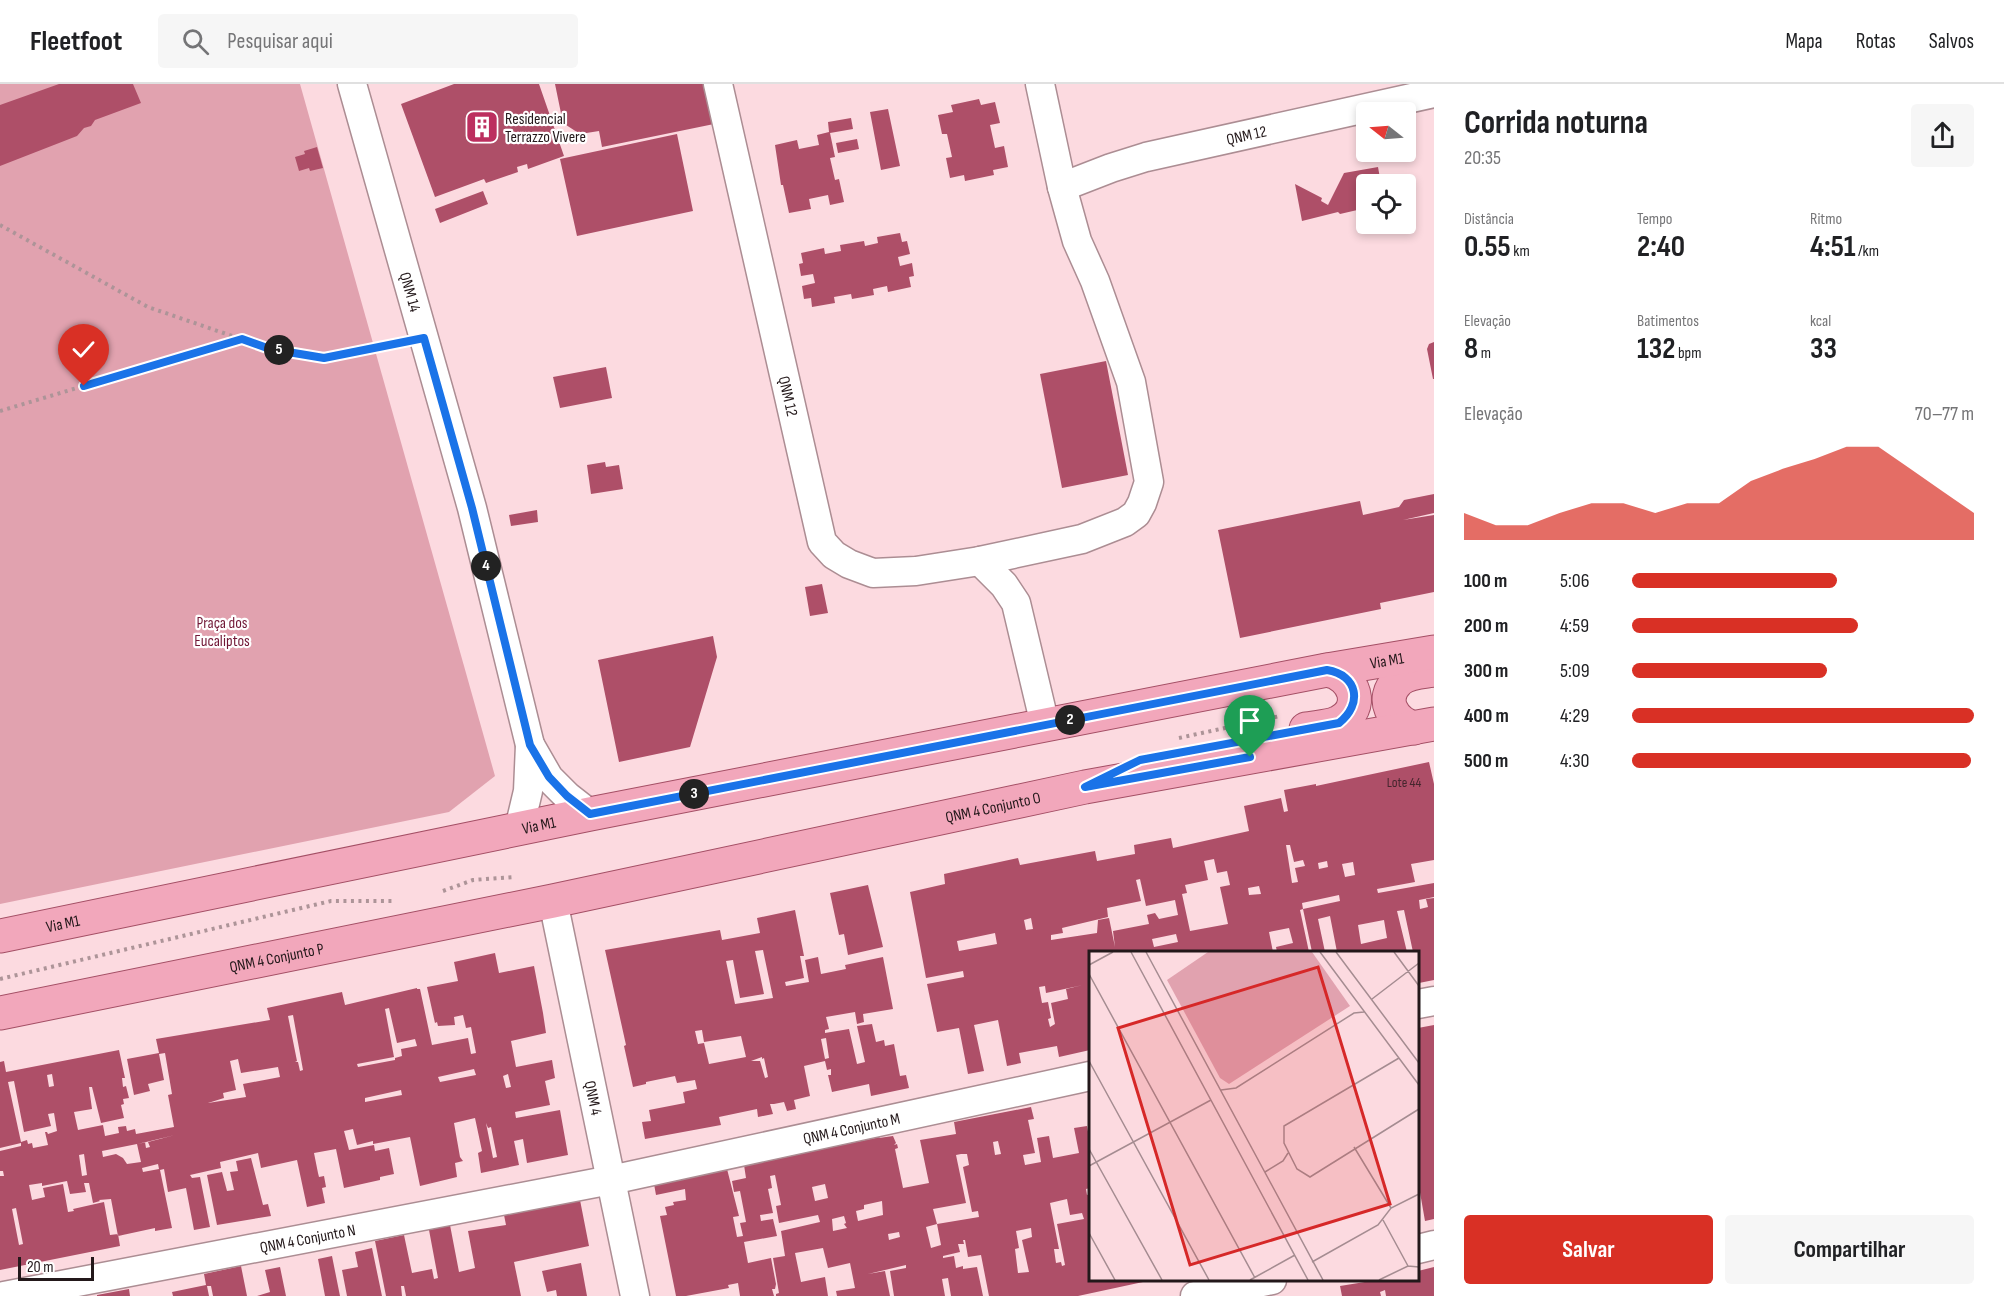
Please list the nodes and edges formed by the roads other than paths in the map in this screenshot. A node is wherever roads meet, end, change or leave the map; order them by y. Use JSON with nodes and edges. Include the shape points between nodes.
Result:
{"nodes":[{"id":1,"x":352,"y":84,"type":"edge"},
{"id":2,"x":718,"y":84,"type":"edge"},
{"id":3,"x":1040,"y":84,"type":"edge"},
{"id":4,"x":1434,"y":93,"type":"edge"},
{"id":5,"x":1062,"y":187,"type":"junction"},
{"id":6,"x":1031,"y":549,"type":"junction"},
{"id":7,"x":980,"y":561,"type":"junction"},
{"id":8,"x":1016,"y":603,"type":"junction"},
{"id":9,"x":1434,"y":652,"type":"edge"},
{"id":10,"x":1327,"y":670,"type":"junction"},
{"id":11,"x":1434,"y":670,"type":"edge"},
{"id":12,"x":1045,"y":725,"type":"junction"},
{"id":13,"x":1424,"y":726,"type":"edge"},
{"id":14,"x":530,"y":745,"type":"junction"},
{"id":15,"x":1085,"y":787,"type":"junction"},
{"id":16,"x":590,"y":814,"type":"junction"},
{"id":17,"x":519,"y":829,"type":"junction"},
{"id":18,"x":554,"y":901,"type":"junction"},
{"id":19,"x":111,"y":913,"type":"junction"},
{"id":20,"x":0,"y":936,"type":"edge"},
{"id":21,"x":0,"y":959,"type":"edge"},
{"id":22,"x":1434,"y":1001,"type":"edge"},
{"id":23,"x":1419,"y":1004,"type":"edge"},
{"id":24,"x":0,"y":1013,"type":"edge"},
{"id":25,"x":1089,"y":1076,"type":"edge"},
{"id":26,"x":611,"y":1180,"type":"junction"},
{"id":27,"x":1434,"y":1245,"type":"edge"},
{"id":28,"x":1419,"y":1249,"type":"edge"},
{"id":29,"x":1267,"y":1281,"type":"edge"},
{"id":30,"x":4,"y":1296,"type":"edge"},
{"id":31,"x":635,"y":1296,"type":"edge"},
{"id":32,"x":1195,"y":1296,"type":"edge"}],
"edges":[{"from":1,"to":14,"type":"street","name":"QNM 14","via":[[472,508]]},
{"from":2,"to":7,"type":"street","name":"QNM 12","via":[[822,542],[834,555],[873,573]]},
{"from":3,"to":5,"type":"street","name":"QNM 12"},
{"from":4,"to":5,"type":"street","name":"QNM 12","via":[[1146,157]]},
{"from":5,"to":6,"type":"street","name":"QNM 12","via":[[1077,241],[1131,382],[1149,482],[1136,514],[1125,522],[1082,539]]},
{"from":6,"to":7,"type":"street","name":"QNM 12"},
{"from":6,"to":8,"type":"street"},
{"from":7,"to":8,"type":"street"},
{"from":8,"to":12,"type":"street"},
{"from":9,"to":10,"type":"main road","name":"Via M1"},
{"from":10,"to":12,"type":"main road","name":"Via M1"},
{"from":10,"to":15,"type":"main road","via":[[1344,676],[1354,691],[1352,710],[1339,723],[1140,760]]},
{"from":11,"to":13,"type":"main road","via":[[1406,675],[1392,688],[1389,706],[1398,721]]},
{"from":12,"to":16,"type":"main road","name":"Via M1"},
{"from":13,"to":15,"type":"main road","name":"QNM 4 Conjunto O"},
{"from":14,"to":16,"type":"street","name":"QNM 14","via":[[549,777]]},
{"from":14,"to":17,"type":"street","name":"QNM 14","via":[[528,792]]},
{"from":15,"to":18,"type":"main road","name":"QNM 4 Conjunto O"},
{"from":16,"to":17,"type":"main road","name":"Via M1"},
{"from":17,"to":19,"type":"main road","name":"Via M1"},
{"from":18,"to":24,"type":"main road","name":"QNM 4 Conjunto P"},
{"from":18,"to":26,"type":"street","name":"QNM 4"},
{"from":19,"to":20,"type":"main road","name":"Via M1"},
{"from":19,"to":21,"type":"main road"},
{"from":22,"to":23,"type":"street"},
{"from":25,"to":26,"type":"street","name":"QNM 4 Conjunto M"},
{"from":26,"to":30,"type":"street","name":"QNM 4 Conjunto N"},
{"from":26,"to":31,"type":"street","name":"QNM 4"},
{"from":27,"to":28,"type":"street"},
{"from":29,"to":32,"type":"street"}]}
